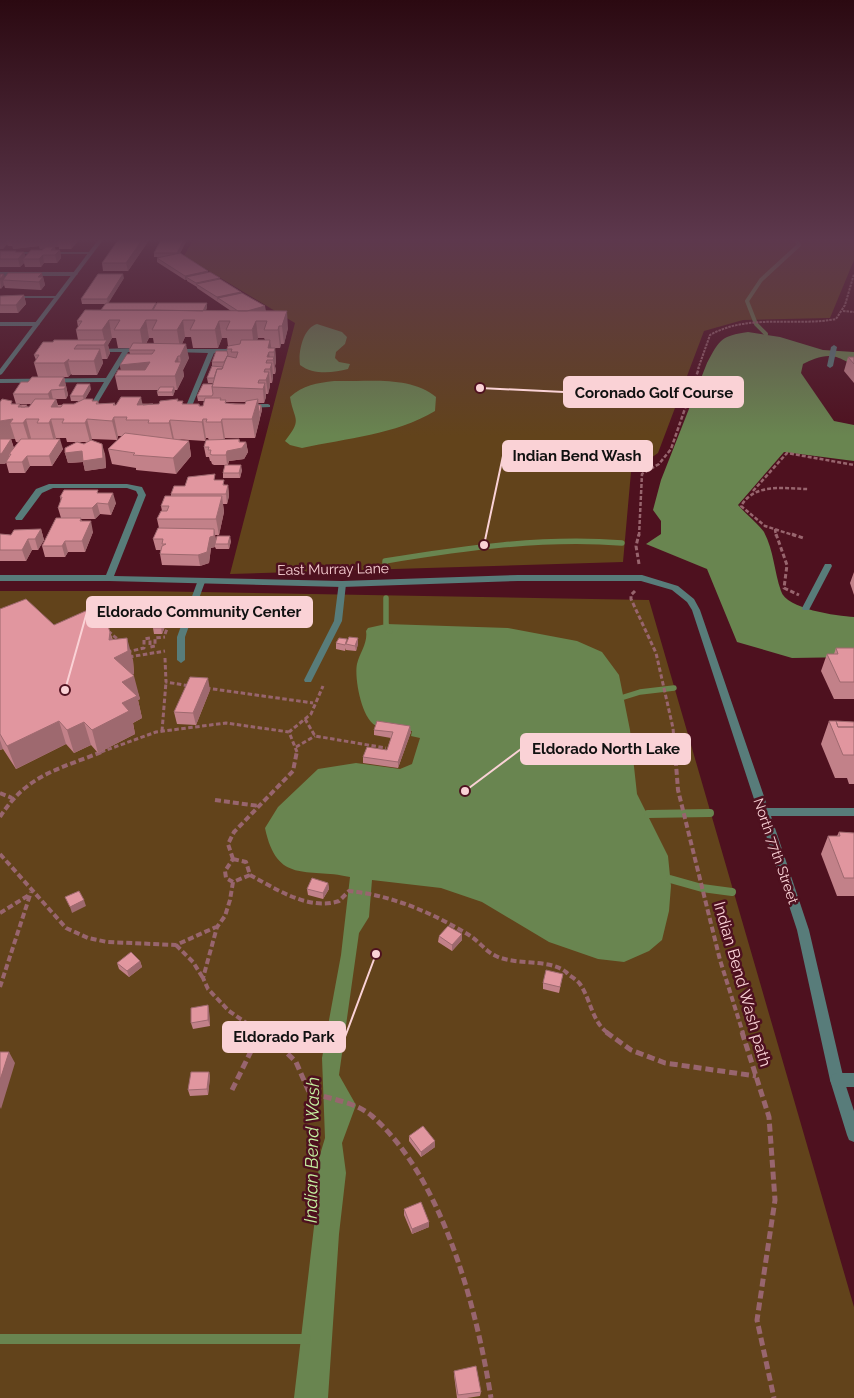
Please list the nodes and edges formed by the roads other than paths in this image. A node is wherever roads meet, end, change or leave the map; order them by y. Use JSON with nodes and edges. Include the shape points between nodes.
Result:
{"nodes":[{"id":1,"x":52,"y":305,"type":"edge"},
{"id":2,"x":0,"y":324,"type":"edge"},
{"id":3,"x":37,"y":324,"type":"junction"},
{"id":4,"x":834,"y":347,"type":"dead end"},
{"id":5,"x":87,"y":350,"type":"edge"},
{"id":6,"x":126,"y":350,"type":"junction"},
{"id":7,"x":154,"y":350,"type":"edge"},
{"id":8,"x":164,"y":351,"type":"edge"},
{"id":9,"x":212,"y":351,"type":"junction"},
{"id":10,"x":248,"y":351,"type":"edge"},
{"id":11,"x":830,"y":366,"type":"dead end"},
{"id":12,"x":0,"y":373,"type":"edge"},
{"id":13,"x":0,"y":380,"type":"edge"},
{"id":14,"x":108,"y":380,"type":"junction"},
{"id":15,"x":84,"y":406,"type":"edge"},
{"id":16,"x":93,"y":406,"type":"junction"},
{"id":17,"x":112,"y":406,"type":"edge"},
{"id":18,"x":180,"y":406,"type":"edge"},
{"id":19,"x":190,"y":406,"type":"junction"},
{"id":20,"x":199,"y":406,"type":"edge"},
{"id":21,"x":238,"y":406,"type":"edge"},
{"id":22,"x":268,"y":406,"type":"dead end"},
{"id":23,"x":19,"y":518,"type":"dead end"},
{"id":24,"x":828,"y":566,"type":"dead end"},
{"id":25,"x":0,"y":578,"type":"edge"},
{"id":26,"x":109,"y":578,"type":"junction"},
{"id":27,"x":201,"y":582,"type":"junction"},
{"id":28,"x":342,"y":584,"type":"junction"},
{"id":29,"x":665,"y":584,"type":"joint"},
{"id":30,"x":806,"y":608,"type":"dead end"},
{"id":31,"x":327,"y":643,"type":"joint"},
{"id":32,"x":181,"y":660,"type":"dead end"},
{"id":33,"x":308,"y":680,"type":"dead end"},
{"id":34,"x":763,"y":812,"type":"junction"},
{"id":35,"x":854,"y":812,"type":"edge"},
{"id":36,"x":837,"y":1080,"type":"junction"},
{"id":37,"x":854,"y":1080,"type":"edge"},
{"id":38,"x":854,"y":1135,"type":"edge"}],
"edges":[{"from":1,"to":3,"type":"street"},
{"from":2,"to":3,"type":"street"},
{"from":3,"to":12,"type":"street"},
{"from":4,"to":11,"type":"lane"},
{"from":5,"to":6,"type":"street"},
{"from":6,"to":7,"type":"street"},
{"from":6,"to":14,"type":"street"},
{"from":8,"to":9,"type":"street"},
{"from":9,"to":10,"type":"street"},
{"from":9,"to":19,"type":"street"},
{"from":13,"to":14,"type":"street"},
{"from":14,"to":16,"type":"street"},
{"from":15,"to":16,"type":"lane"},
{"from":16,"to":17,"type":"street"},
{"from":18,"to":19,"type":"street"},
{"from":19,"to":20,"type":"street"},
{"from":21,"to":22,"type":"street"},
{"from":23,"to":26,"type":"street","via":[[39,491],[52,486],[127,486],[139,489],[142,495]]},
{"from":24,"to":30,"type":"lane"},
{"from":25,"to":26,"type":"street","name":"East Murray Lane"},
{"from":26,"to":27,"type":"street","name":"East Murray Lane"},
{"from":27,"to":28,"type":"street","name":"East Murray Lane"},
{"from":27,"to":32,"type":"lane","via":[[181,637]]},
{"from":28,"to":29,"type":"street","name":"East Murray Lane","via":[[594,578],[642,578]]},
{"from":28,"to":31,"type":"lane","via":[[338,620]]},
{"from":29,"to":34,"type":"street","name":"North 77th Street","via":[[683,594],[696,610]]},
{"from":31,"to":33,"type":"lane"},
{"from":34,"to":35,"type":"street"},
{"from":34,"to":36,"type":"street","name":"North 77th Street","via":[[803,930]]},
{"from":36,"to":37,"type":"street"},
{"from":36,"to":38,"type":"street","name":"North 77th Street"}]}
